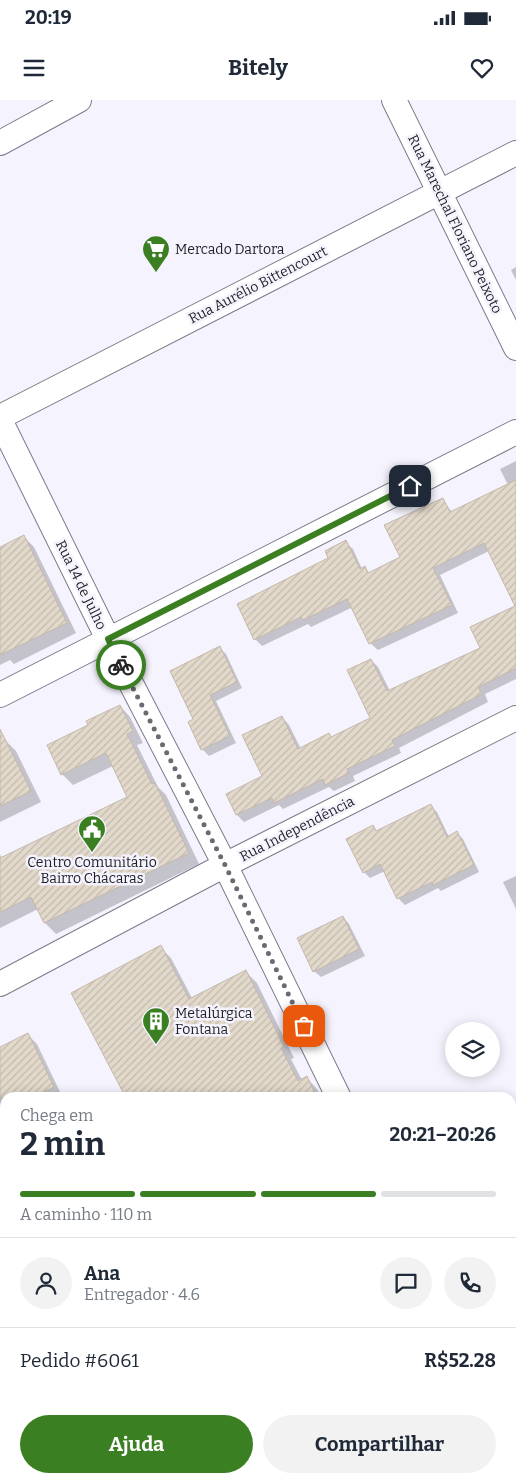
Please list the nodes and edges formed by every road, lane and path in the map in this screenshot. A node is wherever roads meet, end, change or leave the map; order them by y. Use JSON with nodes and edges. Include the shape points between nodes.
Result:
{"nodes":[{"id":1,"x":79,"y":100,"type":"edge"},
{"id":2,"x":394,"y":100,"type":"edge"},
{"id":3,"x":0,"y":143,"type":"edge"},
{"id":4,"x":516,"y":153,"type":"edge"},
{"id":5,"x":438,"y":192,"type":"junction"},
{"id":6,"x":516,"y":348,"type":"edge"},
{"id":7,"x":0,"y":418,"type":"edge"},
{"id":8,"x":516,"y":432,"type":"edge"},
{"id":9,"x":108,"y":639,"type":"junction"},
{"id":10,"x":0,"y":695,"type":"edge"},
{"id":11,"x":516,"y":718,"type":"edge"},
{"id":12,"x":225,"y":865,"type":"junction"},
{"id":13,"x":0,"y":984,"type":"edge"},
{"id":14,"x":336,"y":1092,"type":"edge"}],
"edges":[{"from":1,"to":3,"type":"street"},
{"from":2,"to":5,"type":"street","name":"Rua Marechal Floriano Peixoto"},
{"from":4,"to":5,"type":"street","name":"Rua Aurélio Bittencourt"},
{"from":5,"to":6,"type":"street","name":"Rua Marechal Floriano Peixoto"},
{"from":5,"to":7,"type":"street","name":"Rua Aurélio Bittencourt"},
{"from":7,"to":9,"type":"street","name":"Rua 14 de Julho"},
{"from":8,"to":9,"type":"street"},
{"from":9,"to":10,"type":"street"},
{"from":9,"to":12,"type":"street","name":"Rua 14 de Julho"},
{"from":11,"to":12,"type":"street","name":"Rua Independência"},
{"from":12,"to":13,"type":"street","name":"Rua Independência"},
{"from":12,"to":14,"type":"street","name":"Rua 14 de Julho"}]}
